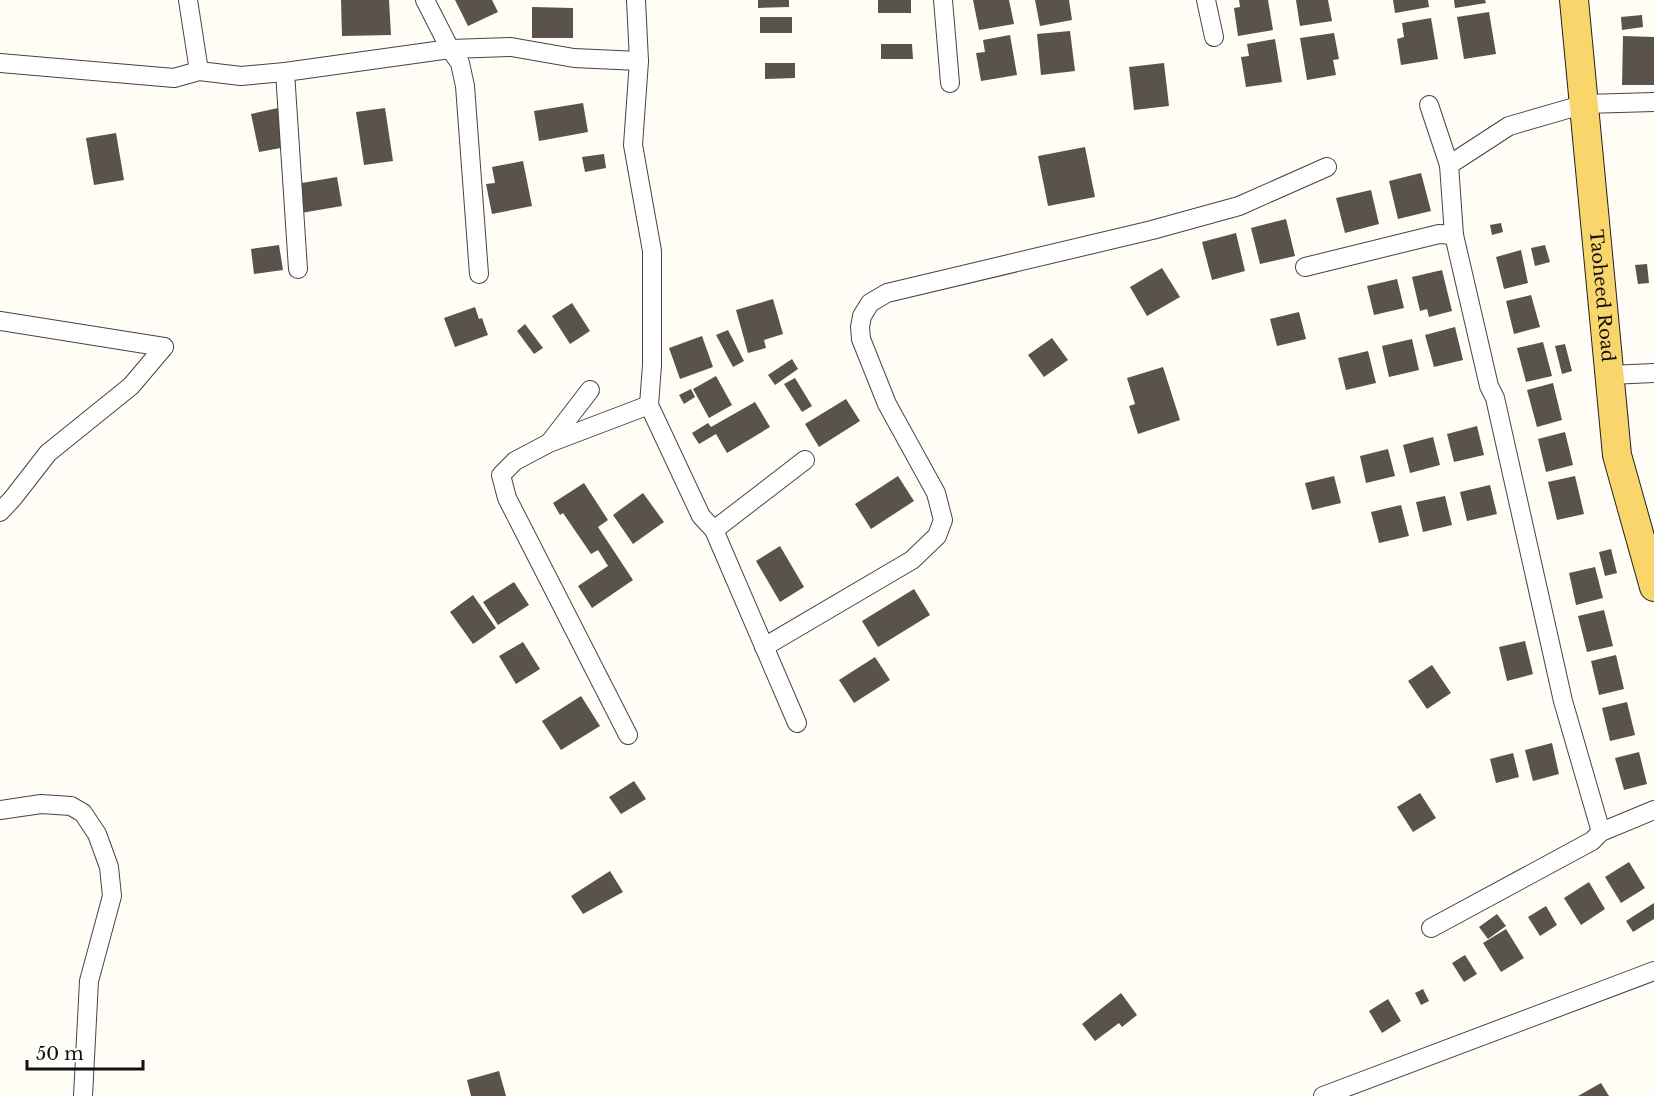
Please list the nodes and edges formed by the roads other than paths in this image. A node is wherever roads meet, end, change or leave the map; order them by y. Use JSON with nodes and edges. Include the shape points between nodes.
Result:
{"nodes":[{"id":1,"x":188,"y":0,"type":"edge"},
{"id":2,"x":425,"y":0,"type":"edge"},
{"id":3,"x":636,"y":0,"type":"edge"},
{"id":4,"x":943,"y":0,"type":"edge"},
{"id":5,"x":1206,"y":0,"type":"edge"},
{"id":6,"x":1574,"y":0,"type":"edge"},
{"id":7,"x":1214,"y":37,"type":"dead end"},
{"id":8,"x":450,"y":49,"type":"junction"},
{"id":9,"x":639,"y":61,"type":"junction"},
{"id":10,"x":0,"y":63,"type":"edge"},
{"id":11,"x":199,"y":71,"type":"junction"},
{"id":12,"x":285,"y":72,"type":"junction"},
{"id":13,"x":951,"y":83,"type":"dead end"},
{"id":14,"x":1654,"y":102,"type":"edge"},
{"id":15,"x":1585,"y":104,"type":"junction"},
{"id":16,"x":1429,"y":105,"type":"dead end"},
{"id":17,"x":1449,"y":165,"type":"junction"},
{"id":18,"x":1327,"y":167,"type":"dead end"},
{"id":19,"x":1454,"y":235,"type":"junction"},
{"id":20,"x":1305,"y":267,"type":"dead end"},
{"id":21,"x":298,"y":269,"type":"dead end"},
{"id":22,"x":479,"y":274,"type":"dead end"},
{"id":23,"x":0,"y":321,"type":"edge"},
{"id":24,"x":1654,"y":373,"type":"edge"},
{"id":25,"x":1610,"y":375,"type":"junction"},
{"id":26,"x":590,"y":390,"type":"dead end"},
{"id":27,"x":649,"y":405,"type":"junction"},
{"id":28,"x":549,"y":443,"type":"junction"},
{"id":29,"x":805,"y":460,"type":"dead end"},
{"id":30,"x":0,"y":512,"type":"edge"},
{"id":31,"x":714,"y":530,"type":"junction"},
{"id":32,"x":1654,"y":587,"type":"edge"},
{"id":33,"x":764,"y":647,"type":"junction"},
{"id":34,"x":797,"y":723,"type":"dead end"},
{"id":35,"x":628,"y":735,"type":"dead end"},
{"id":36,"x":0,"y":810,"type":"edge"},
{"id":37,"x":1654,"y":810,"type":"edge"},
{"id":38,"x":1601,"y":832,"type":"junction"},
{"id":39,"x":1431,"y":928,"type":"dead end"},
{"id":40,"x":1654,"y":971,"type":"edge"},
{"id":41,"x":83,"y":1096,"type":"edge"},
{"id":42,"x":1323,"y":1096,"type":"edge"}],
"edges":[{"from":1,"to":11,"type":"street"},
{"from":2,"to":8,"type":"street"},
{"from":3,"to":9,"type":"street"},
{"from":4,"to":13,"type":"street"},
{"from":5,"to":7,"type":"street"},
{"from":6,"to":15,"type":"main road","name":"Taoheed Road"},
{"from":8,"to":9,"type":"street","via":[[511,47],[574,58]]},
{"from":8,"to":12,"type":"street"},
{"from":8,"to":22,"type":"street","via":[[460,63],[465,86]]},
{"from":9,"to":27,"type":"street","via":[[633,145],[652,251]]},
{"from":10,"to":11,"type":"street","via":[[174,78]]},
{"from":11,"to":12,"type":"street","via":[[241,76]]},
{"from":12,"to":21,"type":"street"},
{"from":14,"to":15,"type":"street"},
{"from":15,"to":17,"type":"street","via":[[1509,126]]},
{"from":15,"to":25,"type":"main road","name":"Taoheed Road"},
{"from":16,"to":17,"type":"street"},
{"from":17,"to":19,"type":"street"},
{"from":18,"to":33,"type":"street","via":[[1239,206],[887,293],[870,303],[862,316],[861,339],[887,404],[936,493],[944,520],[937,536],[912,560]]},
{"from":19,"to":20,"type":"street","via":[[1439,234]]},
{"from":19,"to":38,"type":"street","via":[[1563,701]]},
{"from":23,"to":30,"type":"street","via":[[164,347],[131,386],[48,453]]},
{"from":24,"to":25,"type":"street"},
{"from":25,"to":32,"type":"main road","name":"Taoheed Road","via":[[1617,455]]},
{"from":26,"to":28,"type":"street"},
{"from":27,"to":28,"type":"street"},
{"from":27,"to":31,"type":"street","via":[[701,516]]},
{"from":28,"to":35,"type":"street","via":[[515,461],[501,475],[507,498]]},
{"from":29,"to":31,"type":"street"},
{"from":31,"to":33,"type":"street"},
{"from":33,"to":34,"type":"street"},
{"from":36,"to":41,"type":"street","via":[[40,804],[71,806],[83,813],[97,834],[109,867],[112,896],[89,981]]},
{"from":37,"to":38,"type":"street"},
{"from":38,"to":39,"type":"street","via":[[1592,841]]},
{"from":40,"to":42,"type":"street"}]}
